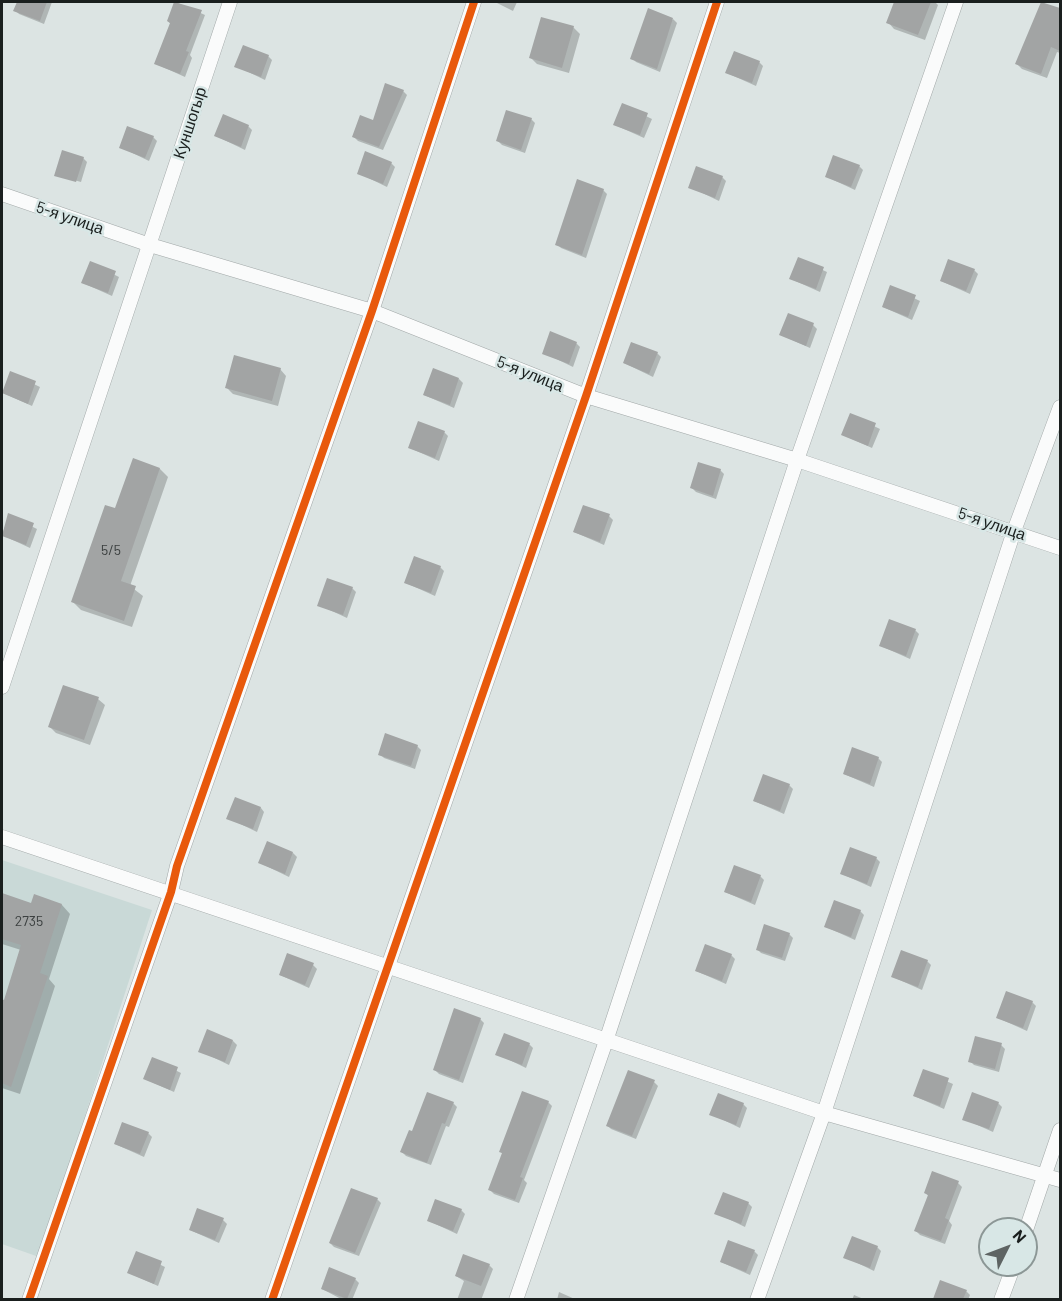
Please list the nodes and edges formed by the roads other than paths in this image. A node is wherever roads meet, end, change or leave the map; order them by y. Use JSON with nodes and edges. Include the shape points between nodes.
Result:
{"nodes":[{"id":1,"x":230,"y":2,"type":"edge"},
{"id":2,"x":474,"y":2,"type":"edge"},
{"id":3,"x":717,"y":2,"type":"edge"},
{"id":4,"x":956,"y":2,"type":"edge"},
{"id":5,"x":2,"y":194,"type":"edge"},
{"id":6,"x":150,"y":245,"type":"junction"},
{"id":7,"x":372,"y":311,"type":"junction"},
{"id":8,"x":586,"y":396,"type":"junction"},
{"id":9,"x":1060,"y":407,"type":"edge"},
{"id":10,"x":796,"y":460,"type":"junction"},
{"id":11,"x":1014,"y":531,"type":"junction"},
{"id":12,"x":1060,"y":548,"type":"edge"},
{"id":13,"x":2,"y":687,"type":"edge"},
{"id":14,"x":2,"y":837,"type":"edge"},
{"id":15,"x":171,"y":892,"type":"junction"},
{"id":16,"x":389,"y":967,"type":"junction"},
{"id":17,"x":606,"y":1041,"type":"junction"},
{"id":18,"x":824,"y":1113,"type":"junction"},
{"id":19,"x":1060,"y":1130,"type":"edge"},
{"id":20,"x":1046,"y":1175,"type":"junction"},
{"id":21,"x":1060,"y":1180,"type":"edge"},
{"id":22,"x":1031,"y":1217,"type":"edge"},
{"id":23,"x":1009,"y":1277,"type":"edge"},
{"id":24,"x":29,"y":1299,"type":"edge"},
{"id":25,"x":272,"y":1299,"type":"edge"},
{"id":26,"x":516,"y":1299,"type":"edge"},
{"id":27,"x":757,"y":1299,"type":"edge"},
{"id":28,"x":1001,"y":1299,"type":"edge"}],
"edges":[{"from":1,"to":6,"type":"street","name":"Куншогыр"},
{"from":2,"to":7,"type":"street"},
{"from":3,"to":8,"type":"street"},
{"from":4,"to":10,"type":"street"},
{"from":5,"to":6,"type":"street","name":"5-я улица"},
{"from":6,"to":7,"type":"street","name":"5-я улица"},
{"from":6,"to":13,"type":"street","name":"Куншогыр"},
{"from":7,"to":8,"type":"street","name":"5-я улица"},
{"from":7,"to":15,"type":"street"},
{"from":8,"to":10,"type":"street","name":"5-я улица"},
{"from":8,"to":16,"type":"street"},
{"from":9,"to":11,"type":"street"},
{"from":10,"to":11,"type":"street","name":"5-я улица"},
{"from":10,"to":17,"type":"street"},
{"from":11,"to":12,"type":"street","name":"5-я улица"},
{"from":11,"to":18,"type":"street"},
{"from":14,"to":15,"type":"street"},
{"from":15,"to":16,"type":"street"},
{"from":15,"to":24,"type":"street"},
{"from":16,"to":17,"type":"street"},
{"from":16,"to":25,"type":"street"},
{"from":17,"to":18,"type":"street"},
{"from":17,"to":26,"type":"street"},
{"from":18,"to":20,"type":"street"},
{"from":18,"to":27,"type":"street"},
{"from":19,"to":20,"type":"street"},
{"from":20,"to":21,"type":"street"},
{"from":20,"to":22,"type":"street"},
{"from":23,"to":28,"type":"street"}]}
